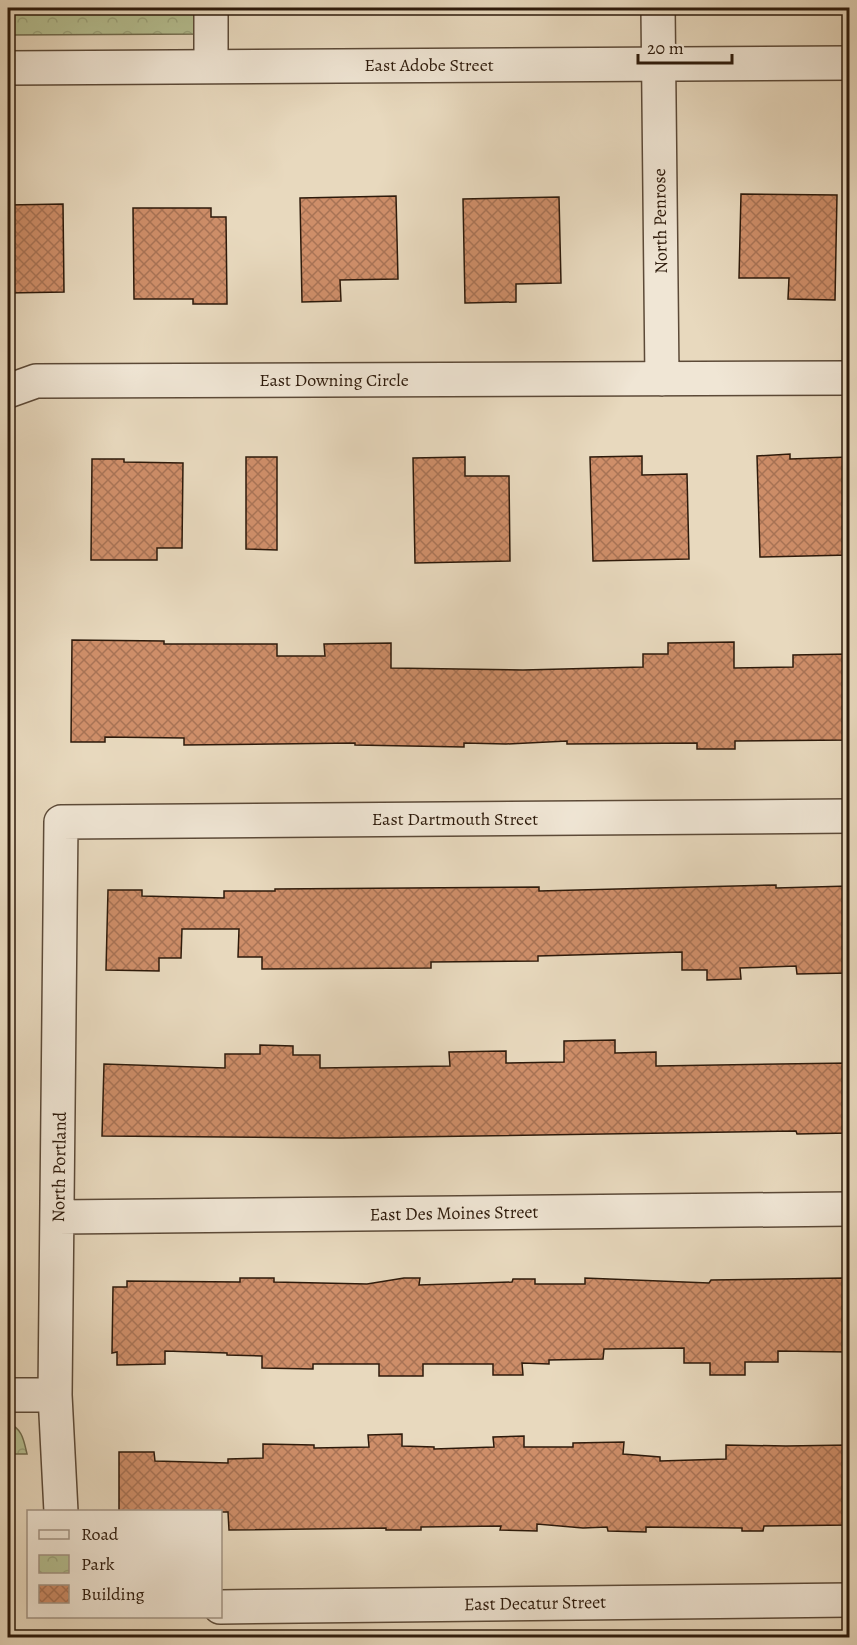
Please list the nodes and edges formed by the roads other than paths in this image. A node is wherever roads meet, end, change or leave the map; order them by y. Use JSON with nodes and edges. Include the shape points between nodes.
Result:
{"nodes":[{"id":1,"x":211,"y":8,"type":"edge"},
{"id":2,"x":658,"y":8,"type":"edge"},
{"id":3,"x":849,"y":63,"type":"edge"},
{"id":4,"x":659,"y":64,"type":"junction"},
{"id":5,"x":211,"y":66,"type":"junction"},
{"id":6,"x":8,"y":68,"type":"edge"},
{"id":7,"x":662,"y":378,"type":"junction"},
{"id":8,"x":849,"y":378,"type":"edge"},
{"id":9,"x":8,"y":391,"type":"edge"},
{"id":10,"x":849,"y":816,"type":"edge"},
{"id":11,"x":62,"y":822,"type":"joint"},
{"id":12,"x":849,"y":1209,"type":"edge"},
{"id":13,"x":58,"y":1217,"type":"junction"},
{"id":14,"x":8,"y":1395,"type":"edge"},
{"id":15,"x":55,"y":1395,"type":"junction"},
{"id":16,"x":61,"y":1510,"type":"edge"},
{"id":17,"x":849,"y":1600,"type":"edge"},
{"id":18,"x":222,"y":1607,"type":"edge"}],
"edges":[{"from":1,"to":5,"type":"street"},
{"from":2,"to":4,"type":"street","name":"North Penrose"},
{"from":3,"to":4,"type":"street","name":"East Adobe Street"},
{"from":4,"to":5,"type":"street","name":"East Adobe Street"},
{"from":4,"to":7,"type":"street","name":"North Penrose"},
{"from":5,"to":6,"type":"street","name":"East Adobe Street"},
{"from":7,"to":8,"type":"street","name":"East Downing Circle"},
{"from":7,"to":9,"type":"street","name":"East Downing Circle","via":[[36,381]]},
{"from":10,"to":11,"type":"street","name":"East Dartmouth Street"},
{"from":11,"to":13,"type":"street","name":"North Portland"},
{"from":12,"to":13,"type":"street","name":"East Des Moines Street"},
{"from":13,"to":15,"type":"street","name":"North Portland"},
{"from":14,"to":15,"type":"street"},
{"from":15,"to":16,"type":"street","name":"North Portland"},
{"from":17,"to":18,"type":"street","name":"East Decatur Street"}]}
